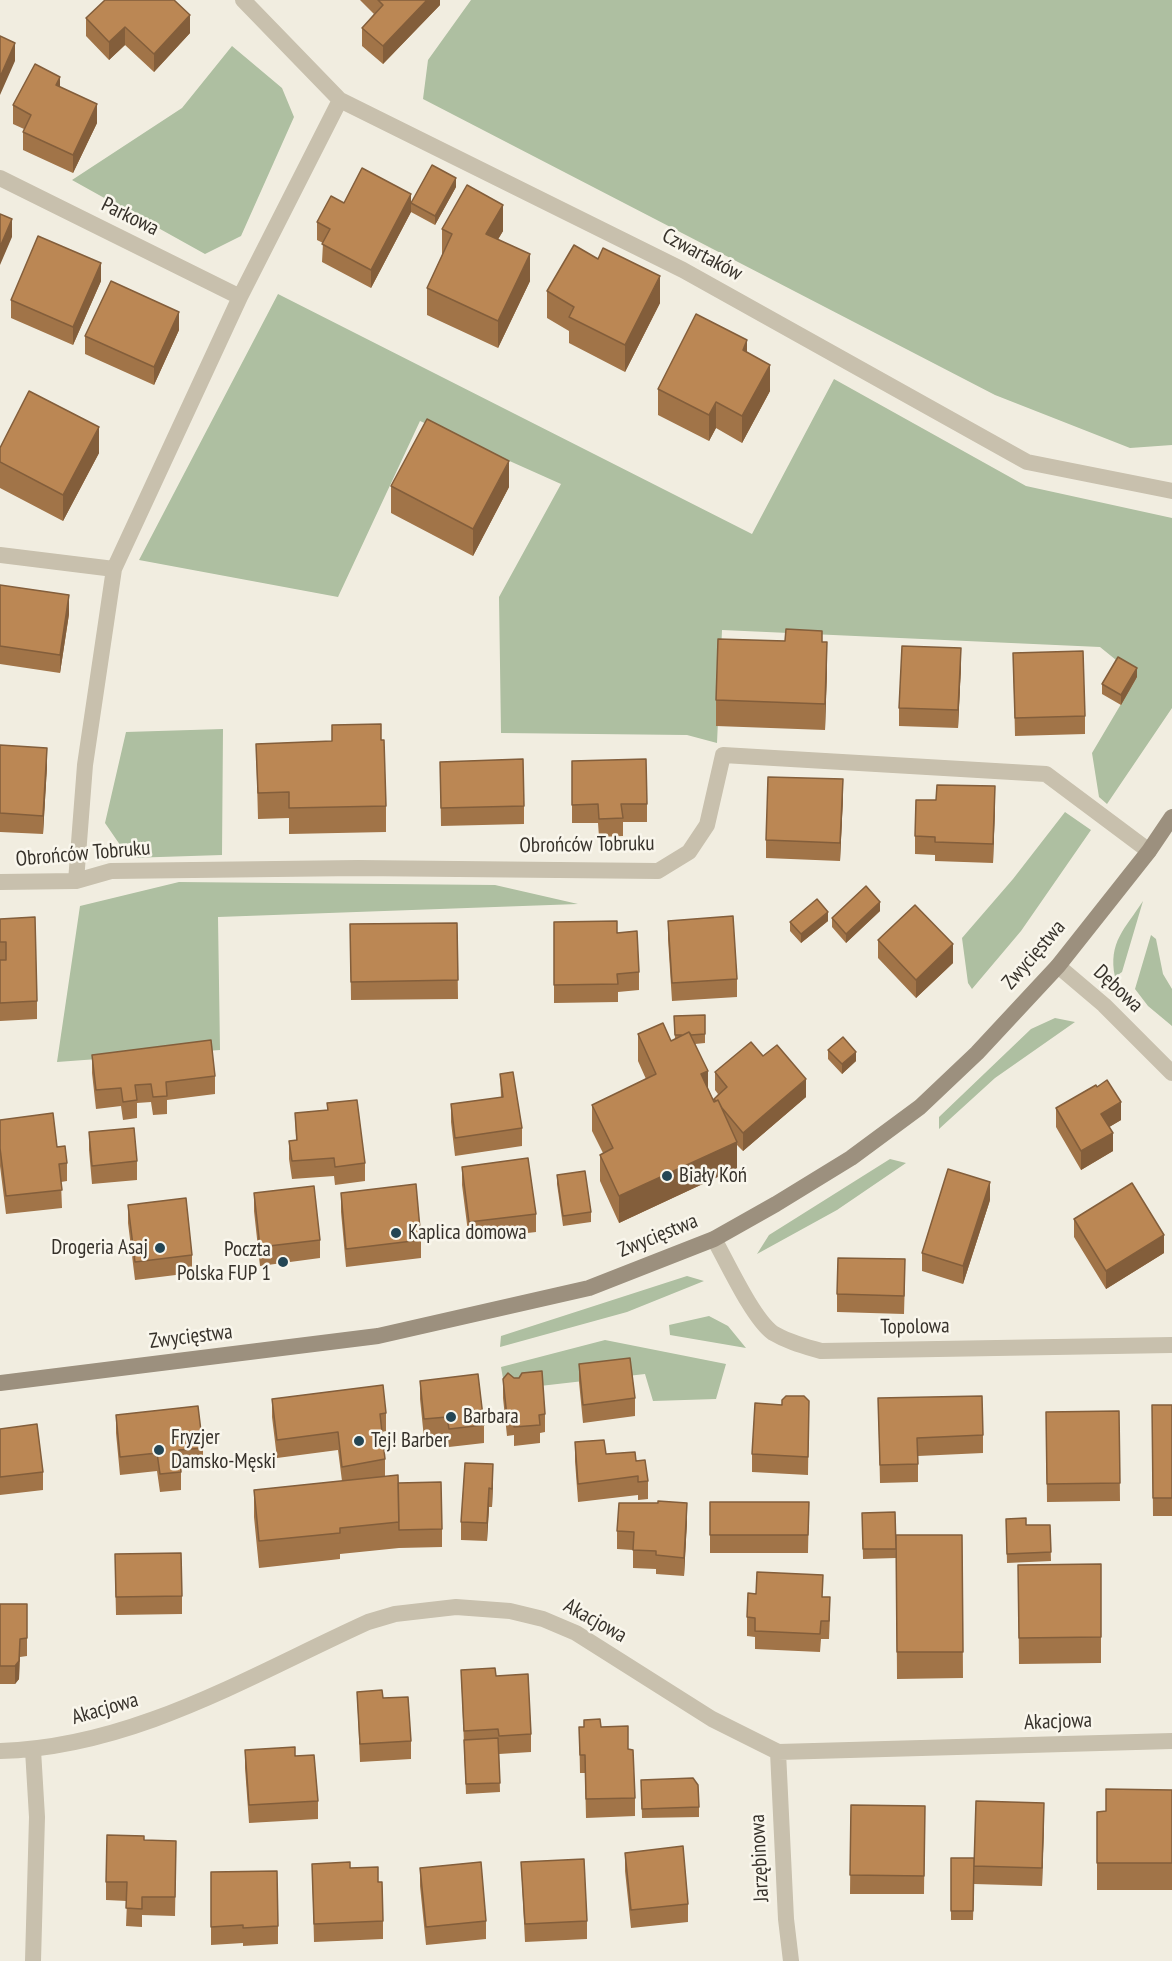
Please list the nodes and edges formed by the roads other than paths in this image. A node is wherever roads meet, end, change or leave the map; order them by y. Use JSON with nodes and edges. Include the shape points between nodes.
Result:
{"nodes":[{"id":1,"x":243,"y":0,"type":"edge"},
{"id":2,"x":340,"y":100,"type":"junction"},
{"id":3,"x":0,"y":178,"type":"edge"},
{"id":4,"x":240,"y":297,"type":"junction"},
{"id":5,"x":1172,"y":491,"type":"edge"},
{"id":6,"x":0,"y":555,"type":"edge"},
{"id":7,"x":114,"y":569,"type":"junction"},
{"id":8,"x":1172,"y":817,"type":"edge"},
{"id":9,"x":1149,"y":851,"type":"junction"},
{"id":10,"x":76,"y":881,"type":"junction"},
{"id":11,"x":0,"y":882,"type":"edge"},
{"id":12,"x":1058,"y":966,"type":"junction"},
{"id":13,"x":1172,"y":1073,"type":"edge"},
{"id":14,"x":714,"y":1239,"type":"junction"},
{"id":15,"x":1172,"y":1345,"type":"edge"},
{"id":16,"x":0,"y":1383,"type":"edge"},
{"id":17,"x":1172,"y":1741,"type":"edge"},
{"id":18,"x":33,"y":1750,"type":"junction"},
{"id":19,"x":0,"y":1751,"type":"edge"},
{"id":20,"x":778,"y":1752,"type":"junction"},
{"id":21,"x":33,"y":1961,"type":"edge"},
{"id":22,"x":790,"y":1961,"type":"edge"}],
"edges":[{"from":1,"to":2,"type":"street","name":"Czwartaków"},
{"from":2,"to":4,"type":"street"},
{"from":2,"to":5,"type":"street","name":"Czwartaków","via":[[683,270],[1027,462]]},
{"from":3,"to":4,"type":"street","name":"Parkowa"},
{"from":4,"to":7,"type":"street"},
{"from":6,"to":7,"type":"street"},
{"from":7,"to":10,"type":"street","via":[[85,765]]},
{"from":8,"to":9,"type":"main road","name":"Zwycięstwa"},
{"from":9,"to":10,"type":"street","name":"Obrońców Tobruku","via":[[1046,774],[723,755],[707,825],[689,852],[657,871],[111,870]]},
{"from":9,"to":12,"type":"main road","name":"Zwycięstwa"},
{"from":10,"to":11,"type":"street","name":"Obrońców Tobruku"},
{"from":12,"to":13,"type":"street","name":"Dębowa","via":[[1104,1005]]},
{"from":12,"to":14,"type":"main road","name":"Zwycięstwa","via":[[920,1107],[851,1158]]},
{"from":14,"to":15,"type":"street","name":"Topolowa","via":[[758,1318],[771,1332],[821,1351]]},
{"from":14,"to":16,"type":"main road","name":"Zwycięstwa","via":[[588,1288],[378,1336]]},
{"from":17,"to":20,"type":"street","name":"Akacjowa"},
{"from":18,"to":19,"type":"street","name":"Akacjowa"},
{"from":18,"to":20,"type":"street","name":"Akacjowa","via":[[100,1737],[189,1706],[368,1622],[394,1614],[456,1607],[510,1611],[576,1633],[712,1719]]},
{"from":18,"to":21,"type":"street","via":[[37,1817]]},
{"from":20,"to":22,"type":"street","name":"Jarzębinowa"}]}
